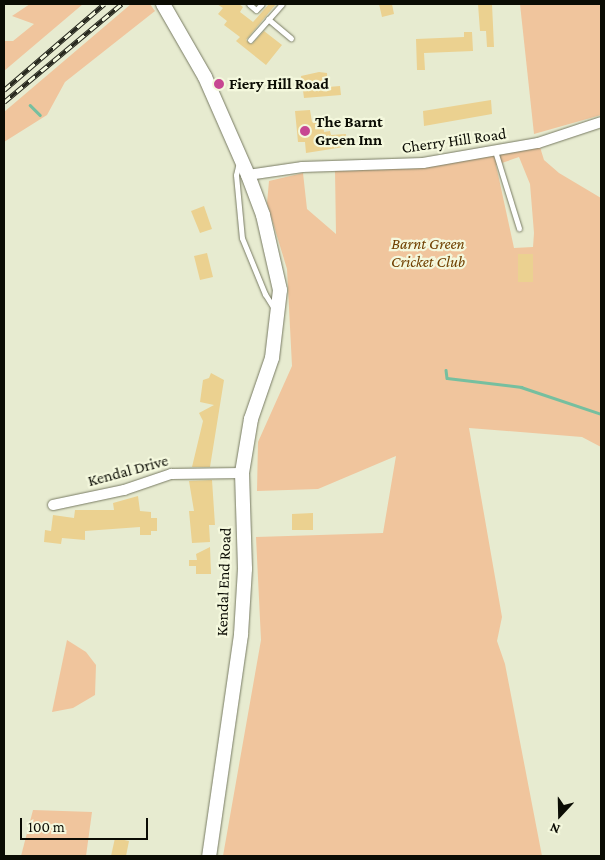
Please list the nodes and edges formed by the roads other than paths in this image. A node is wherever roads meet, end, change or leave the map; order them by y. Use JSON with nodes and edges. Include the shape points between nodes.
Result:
{"nodes":[{"id":1,"x":163,"y":4,"type":"edge"},
{"id":2,"x":249,"y":4,"type":"edge"},
{"id":3,"x":262,"y":4,"type":"edge"},
{"id":4,"x":282,"y":4,"type":"edge"},
{"id":5,"x":268,"y":19,"type":"junction"},
{"id":6,"x":290,"y":38,"type":"dead end"},
{"id":7,"x":250,"y":40,"type":"dead end"},
{"id":8,"x":601,"y":122,"type":"edge"},
{"id":9,"x":495,"y":151,"type":"junction"},
{"id":10,"x":240,"y":156,"type":"junction"},
{"id":11,"x":248,"y":175,"type":"junction"},
{"id":12,"x":520,"y":228,"type":"dead end"},
{"id":13,"x":280,"y":312,"type":"junction"},
{"id":14,"x":242,"y":472,"type":"junction"},
{"id":15,"x":53,"y":505,"type":"dead end"},
{"id":16,"x":209,"y":856,"type":"edge"}],
"edges":[{"from":1,"to":10,"type":"main road","name":"Kendal End Road","via":[[205,77]]},
{"from":2,"to":3,"type":"lane","via":[[256,10]]},
{"from":4,"to":5,"type":"lane"},
{"from":5,"to":6,"type":"lane"},
{"from":5,"to":7,"type":"lane"},
{"from":8,"to":9,"type":"street","name":"Cherry Hill Road","via":[[538,143]]},
{"from":9,"to":11,"type":"street","name":"Cherry Hill Road","via":[[423,163],[302,167]]},
{"from":9,"to":12,"type":"lane"},
{"from":10,"to":11,"type":"main road","name":"Kendal End Road"},
{"from":10,"to":13,"type":"lane","via":[[236,176],[242,238],[265,294],[274,310]]},
{"from":11,"to":13,"type":"main road","name":"Kendal End Road","via":[[277,264]]},
{"from":13,"to":14,"type":"main road","name":"Kendal End Road","via":[[272,358],[251,419]]},
{"from":14,"to":15,"type":"street","name":"Kendal Drive","via":[[171,474],[124,490]]},
{"from":14,"to":16,"type":"main road","name":"Kendal End Road","via":[[245,569],[240,635]]}]}
